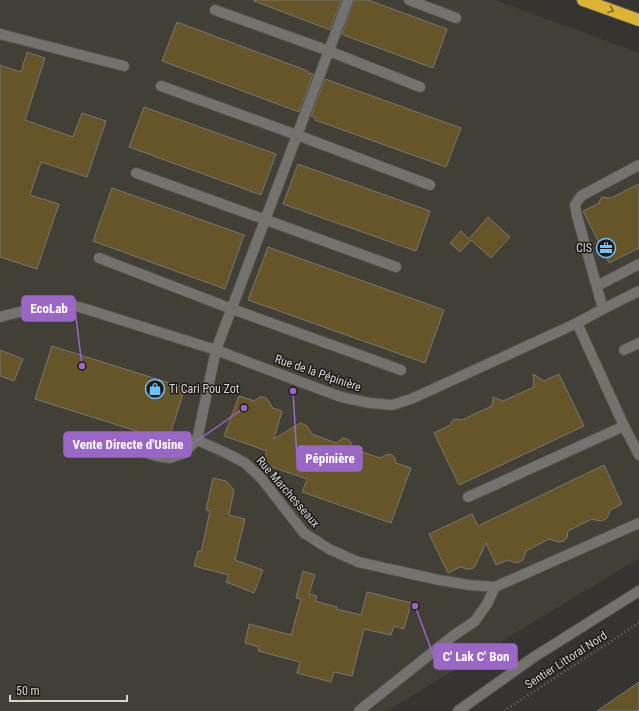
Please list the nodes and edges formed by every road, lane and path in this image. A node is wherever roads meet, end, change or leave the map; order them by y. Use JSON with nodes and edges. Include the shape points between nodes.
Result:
{"nodes":[{"id":1,"x":348,"y":0,"type":"edge"},
{"id":2,"x":409,"y":0,"type":"edge"},
{"id":3,"x":583,"y":0,"type":"edge"},
{"id":4,"x":215,"y":10,"type":"dead end"},
{"id":5,"x":456,"y":18,"type":"dead end"},
{"id":6,"x":639,"y":20,"type":"edge"},
{"id":7,"x":0,"y":34,"type":"edge"},
{"id":8,"x":329,"y":51,"type":"junction"},
{"id":9,"x":124,"y":66,"type":"dead end"},
{"id":10,"x":161,"y":86,"type":"dead end"},
{"id":11,"x":420,"y":87,"type":"dead end"},
{"id":12,"x":297,"y":135,"type":"junction"},
{"id":13,"x":639,"y":165,"type":"edge"},
{"id":14,"x":136,"y":173,"type":"dead end"},
{"id":15,"x":430,"y":185,"type":"dead end"},
{"id":16,"x":266,"y":219,"type":"junction"},
{"id":17,"x":99,"y":258,"type":"dead end"},
{"id":18,"x":639,"y":264,"type":"edge"},
{"id":19,"x":396,"y":266,"type":"dead end"},
{"id":20,"x":597,"y":286,"type":"junction"},
{"id":21,"x":639,"y":291,"type":"edge"},
{"id":22,"x":232,"y":309,"type":"junction"},
{"id":23,"x":603,"y":309,"type":"junction"},
{"id":24,"x":0,"y":317,"type":"edge"},
{"id":25,"x":577,"y":323,"type":"junction"},
{"id":26,"x":639,"y":343,"type":"edge"},
{"id":27,"x":216,"y":350,"type":"junction"},
{"id":28,"x":624,"y":350,"type":"dead end"},
{"id":29,"x":401,"y":370,"type":"dead end"},
{"id":30,"x":624,"y":426,"type":"junction"},
{"id":31,"x":639,"y":431,"type":"edge"},
{"id":32,"x":630,"y":435,"type":"junction"},
{"id":33,"x":197,"y":440,"type":"junction"},
{"id":34,"x":125,"y":446,"type":"dead end"},
{"id":35,"x":639,"y":455,"type":"edge"},
{"id":36,"x":468,"y":497,"type":"dead end"},
{"id":37,"x":639,"y":523,"type":"edge"},
{"id":38,"x":495,"y":587,"type":"junction"},
{"id":39,"x":639,"y":592,"type":"edge"},
{"id":40,"x":639,"y":623,"type":"edge"},
{"id":41,"x":359,"y":711,"type":"edge"},
{"id":42,"x":458,"y":711,"type":"edge"},
{"id":43,"x":504,"y":711,"type":"edge"}],
"edges":[{"from":1,"to":8,"type":"street"},
{"from":2,"to":5,"type":"street"},
{"from":3,"to":6,"type":"highway","one_way":true},
{"from":4,"to":8,"type":"street"},
{"from":7,"to":9,"type":"street"},
{"from":8,"to":11,"type":"street"},
{"from":8,"to":12,"type":"street"},
{"from":10,"to":12,"type":"street"},
{"from":12,"to":15,"type":"street"},
{"from":12,"to":16,"type":"street"},
{"from":13,"to":20,"type":"street","via":[[581,196],[575,206]]},
{"from":14,"to":16,"type":"street"},
{"from":16,"to":19,"type":"street"},
{"from":16,"to":22,"type":"street"},
{"from":17,"to":22,"type":"street"},
{"from":18,"to":20,"type":"street"},
{"from":20,"to":23,"type":"street"},
{"from":21,"to":23,"type":"street","name":"Rue de la Pépinière"},
{"from":22,"to":27,"type":"street"},
{"from":22,"to":29,"type":"street"},
{"from":23,"to":25,"type":"street","name":"Rue de la Pépinière"},
{"from":24,"to":27,"type":"street","name":"Rue de la Pépinière","via":[[43,306],[64,304]]},
{"from":25,"to":27,"type":"street","name":"Rue de la Pépinière","via":[[411,399],[392,405],[341,397]]},
{"from":25,"to":30,"type":"street"},
{"from":26,"to":28,"type":"street"},
{"from":27,"to":33,"type":"street"},
{"from":30,"to":32,"type":"street"},
{"from":30,"to":36,"type":"street"},
{"from":31,"to":32,"type":"street"},
{"from":32,"to":35,"type":"street"},
{"from":33,"to":34,"type":"street","via":[[182,454],[170,458]]},
{"from":33,"to":38,"type":"street","name":"Rue Marchesseaux","via":[[245,463],[261,478],[304,533],[329,549],[365,564],[440,580]]},
{"from":37,"to":38,"type":"street","name":"Rue Marchesseaux"},
{"from":38,"to":41,"type":"street","via":[[475,621]]},
{"from":39,"to":42,"type":"street","via":[[534,657]]},
{"from":40,"to":43,"type":"path","name":"Sentier Littoral Nord"}]}
